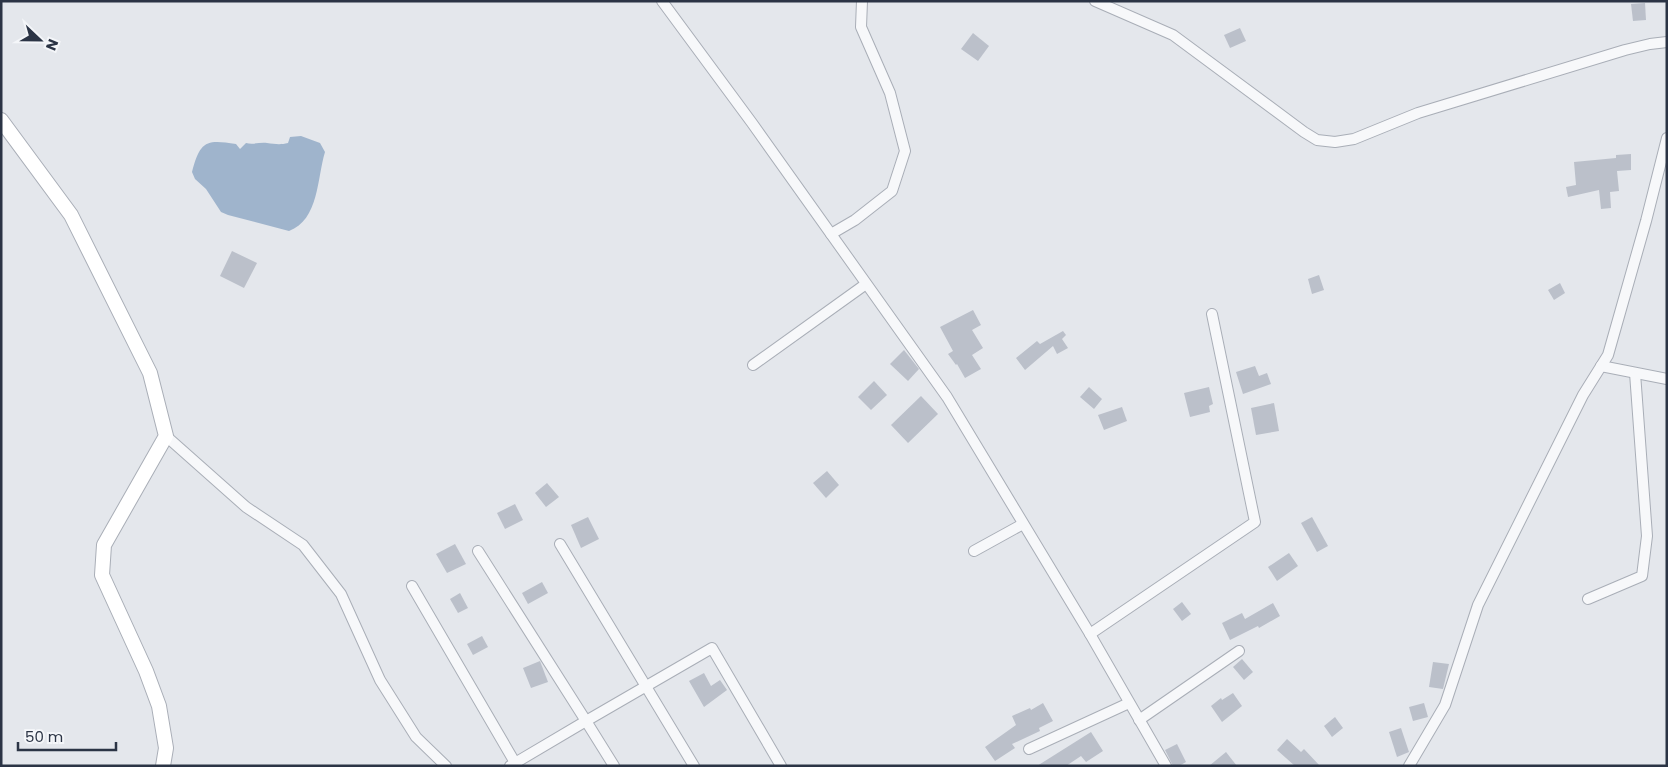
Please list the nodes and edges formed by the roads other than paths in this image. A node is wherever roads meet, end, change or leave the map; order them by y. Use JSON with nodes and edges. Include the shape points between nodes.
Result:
{"nodes":[{"id":1,"x":662,"y":1,"type":"edge"},
{"id":2,"x":862,"y":1,"type":"edge"},
{"id":3,"x":1095,"y":1,"type":"edge"},
{"id":4,"x":1667,"y":42,"type":"edge"},
{"id":5,"x":1,"y":120,"type":"edge"},
{"id":6,"x":1667,"y":138,"type":"edge"},
{"id":7,"x":831,"y":234,"type":"junction"},
{"id":8,"x":866,"y":284,"type":"junction"},
{"id":9,"x":1212,"y":314,"type":"dead end"},
{"id":10,"x":753,"y":365,"type":"dead end"},
{"id":11,"x":1601,"y":366,"type":"junction"},
{"id":12,"x":1635,"y":373,"type":"junction"},
{"id":13,"x":1667,"y":379,"type":"edge"},
{"id":14,"x":166,"y":436,"type":"junction"},
{"id":15,"x":1023,"y":524,"type":"junction"},
{"id":16,"x":560,"y":544,"type":"dead end"},
{"id":17,"x":478,"y":551,"type":"dead end"},
{"id":18,"x":974,"y":551,"type":"dead end"},
{"id":19,"x":412,"y":586,"type":"dead end"},
{"id":20,"x":1588,"y":599,"type":"dead end"},
{"id":21,"x":1090,"y":634,"type":"junction"},
{"id":22,"x":1239,"y":651,"type":"dead end"},
{"id":23,"x":646,"y":686,"type":"junction"},
{"id":24,"x":1129,"y":703,"type":"junction"},
{"id":25,"x":1139,"y":720,"type":"junction"},
{"id":26,"x":586,"y":721,"type":"junction"},
{"id":27,"x":1029,"y":749,"type":"dead end"},
{"id":28,"x":514,"y":765,"type":"edge"},
{"id":29,"x":1165,"y":765,"type":"edge"},
{"id":30,"x":163,"y":766,"type":"edge"},
{"id":31,"x":446,"y":766,"type":"edge"},
{"id":32,"x":614,"y":766,"type":"edge"},
{"id":33,"x":694,"y":766,"type":"edge"},
{"id":34,"x":781,"y":766,"type":"edge"},
{"id":35,"x":1409,"y":766,"type":"edge"}],
"edges":[{"from":1,"to":7,"type":"street"},
{"from":2,"to":7,"type":"street","via":[[861,27],[890,93],[905,151],[892,190],[855,220]]},
{"from":3,"to":4,"type":"street","via":[[1173,34],[1304,132],[1317,140],[1335,142],[1354,140],[1418,113],[1624,50]]},
{"from":5,"to":14,"type":"street","via":[[71,215],[150,373]]},
{"from":6,"to":11,"type":"street","via":[[1608,355]]},
{"from":7,"to":8,"type":"street"},
{"from":8,"to":10,"type":"street"},
{"from":8,"to":15,"type":"street","via":[[947,396]]},
{"from":9,"to":21,"type":"street","via":[[1255,522]]},
{"from":11,"to":12,"type":"street"},
{"from":11,"to":35,"type":"street","via":[[1478,605],[1445,705]]},
{"from":12,"to":13,"type":"street"},
{"from":12,"to":20,"type":"street","via":[[1646,536],[1642,576]]},
{"from":14,"to":30,"type":"street","via":[[104,545],[102,575],[159,706],[166,748]]},
{"from":14,"to":31,"type":"street","via":[[246,507],[303,545],[341,594],[380,680],[416,737]]},
{"from":15,"to":18,"type":"street"},
{"from":15,"to":21,"type":"street"},
{"from":16,"to":23,"type":"street"},
{"from":17,"to":26,"type":"street"},
{"from":19,"to":28,"type":"street"},
{"from":21,"to":24,"type":"street"},
{"from":22,"to":25,"type":"street"},
{"from":23,"to":26,"type":"street"},
{"from":23,"to":33,"type":"street"},
{"from":23,"to":34,"type":"street","via":[[712,648]]},
{"from":24,"to":25,"type":"street"},
{"from":24,"to":27,"type":"street"},
{"from":25,"to":29,"type":"street"},
{"from":26,"to":28,"type":"street"},
{"from":26,"to":32,"type":"street"}]}
